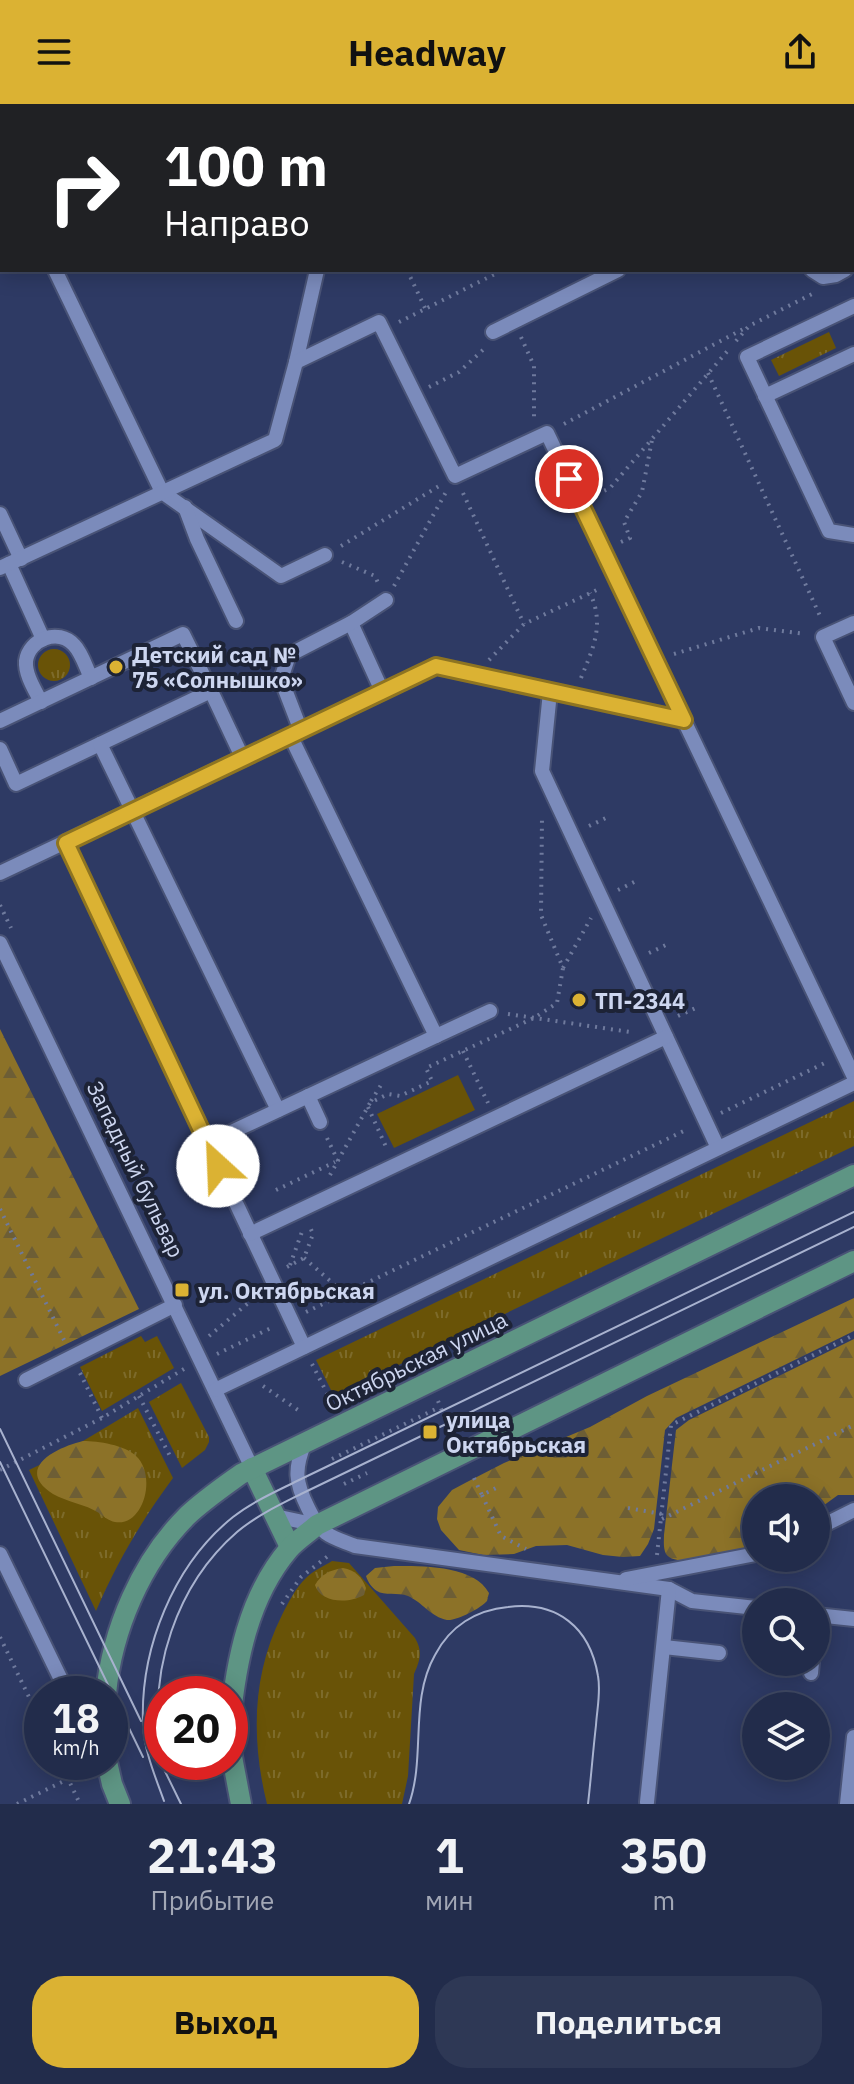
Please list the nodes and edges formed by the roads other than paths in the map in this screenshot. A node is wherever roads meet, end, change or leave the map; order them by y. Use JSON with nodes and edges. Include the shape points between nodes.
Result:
{"nodes":[{"id":1,"x":56,"y":272,"type":"edge"},
{"id":2,"x":317,"y":272,"type":"edge"},
{"id":3,"x":614,"y":272,"type":"edge"},
{"id":4,"x":815,"y":272,"type":"edge"},
{"id":5,"x":841,"y":272,"type":"edge"},
{"id":6,"x":852,"y":311,"type":"edge"},
{"id":7,"x":493,"y":332,"type":"dead end"},
{"id":8,"x":854,"y":354,"type":"edge"},
{"id":9,"x":296,"y":362,"type":"junction"},
{"id":10,"x":765,"y":396,"type":"junction"},
{"id":11,"x":162,"y":492,"type":"junction"},
{"id":12,"x":185,"y":507,"type":"junction"},
{"id":13,"x":0,"y":514,"type":"edge"},
{"id":14,"x":854,"y":535,"type":"edge"},
{"id":15,"x":325,"y":555,"type":"road end"},
{"id":16,"x":10,"y":564,"type":"edge"},
{"id":17,"x":386,"y":600,"type":"road end"},
{"id":18,"x":236,"y":621,"type":"dead end"},
{"id":19,"x":351,"y":623,"type":"junction"},
{"id":20,"x":854,"y":623,"type":"edge"},
{"id":21,"x":43,"y":639,"type":"junction"},
{"id":22,"x":91,"y":678,"type":"junction"},
{"id":23,"x":211,"y":691,"type":"junction"},
{"id":24,"x":382,"y":691,"type":"junction"},
{"id":25,"x":550,"y":692,"type":"junction"},
{"id":26,"x":41,"y":702,"type":"junction"},
{"id":27,"x":854,"y":703,"type":"edge"},
{"id":28,"x":684,"y":720,"type":"junction"},
{"id":29,"x":0,"y":721,"type":"edge"},
{"id":30,"x":296,"y":734,"type":"junction"},
{"id":31,"x":100,"y":744,"type":"junction"},
{"id":32,"x":0,"y":749,"type":"edge"},
{"id":33,"x":243,"y":759,"type":"junction"},
{"id":34,"x":132,"y":812,"type":"junction"},
{"id":35,"x":66,"y":843,"type":"junction"},
{"id":36,"x":0,"y":873,"type":"edge"},
{"id":37,"x":0,"y":943,"type":"edge"},
{"id":38,"x":490,"y":1011,"type":"road end"},
{"id":39,"x":436,"y":1036,"type":"junction"},
{"id":40,"x":666,"y":1037,"type":"junction"},
{"id":41,"x":854,"y":1080,"type":"edge"},
{"id":42,"x":308,"y":1096,"type":"junction"},
{"id":43,"x":278,"y":1110,"type":"junction"},
{"id":44,"x":320,"y":1122,"type":"road end"},
{"id":45,"x":208,"y":1143,"type":"junction"},
{"id":46,"x":718,"y":1148,"type":"junction"},
{"id":47,"x":854,"y":1175,"type":"edge"},
{"id":48,"x":250,"y":1234,"type":"junction"},
{"id":49,"x":854,"y":1261,"type":"edge"},
{"id":50,"x":175,"y":1305,"type":"junction"},
{"id":51,"x":304,"y":1347,"type":"junction"},
{"id":52,"x":26,"y":1380,"type":"dead end"},
{"id":53,"x":215,"y":1390,"type":"junction"},
{"id":54,"x":305,"y":1442,"type":"junction"},
{"id":55,"x":252,"y":1468,"type":"junction"},
{"id":56,"x":854,"y":1510,"type":"edge"},
{"id":57,"x":275,"y":1516,"type":"junction"},
{"id":58,"x":830,"y":1522,"type":"edge"},
{"id":59,"x":317,"y":1525,"type":"junction"},
{"id":60,"x":290,"y":1547,"type":"junction"},
{"id":61,"x":0,"y":1554,"type":"edge"},
{"id":62,"x":742,"y":1557,"type":"edge"},
{"id":63,"x":614,"y":1581,"type":"junction"},
{"id":64,"x":669,"y":1589,"type":"junction"},
{"id":65,"x":742,"y":1606,"type":"edge"},
{"id":66,"x":830,"y":1616,"type":"edge"},
{"id":67,"x":854,"y":1619,"type":"edge"},
{"id":68,"x":664,"y":1647,"type":"junction"},
{"id":69,"x":719,"y":1653,"type":"dead end"},
{"id":70,"x":59,"y":1676,"type":"edge"},
{"id":71,"x":108,"y":1676,"type":"edge"},
{"id":72,"x":235,"y":1676,"type":"edge"},
{"id":73,"x":854,"y":1737,"type":"edge"},
{"id":74,"x":111,"y":1780,"type":"edge"},
{"id":75,"x":236,"y":1780,"type":"edge"},
{"id":76,"x":647,"y":1802,"type":"dead end"},
{"id":77,"x":120,"y":1804,"type":"edge"},
{"id":78,"x":241,"y":1804,"type":"edge"},
{"id":79,"x":847,"y":1804,"type":"edge"}],
"edges":[{"from":1,"to":11,"type":"street"},
{"from":2,"to":9,"type":"street"},
{"from":3,"to":7,"type":"street"},
{"from":4,"to":5,"type":"street","via":[[823,277]]},
{"from":6,"to":10,"type":"street","via":[[747,357]]},
{"from":8,"to":10,"type":"street"},
{"from":9,"to":11,"type":"street","via":[[275,440]]},
{"from":9,"to":28,"type":"street","via":[[379,322],[455,476],[541,436],[603,550]]},
{"from":10,"to":14,"type":"street","via":[[829,531]]},
{"from":11,"to":12,"type":"street"},
{"from":11,"to":16,"type":"street"},
{"from":12,"to":15,"type":"street","via":[[281,576]]},
{"from":12,"to":18,"type":"street"},
{"from":13,"to":16,"type":"street"},
{"from":16,"to":21,"type":"street"},
{"from":17,"to":19,"type":"street"},
{"from":19,"to":24,"type":"street"},
{"from":19,"to":30,"type":"street","via":[[289,655],[281,679]]},
{"from":20,"to":27,"type":"street","via":[[826,636]]},
{"from":21,"to":22,"type":"street","via":[[58,637],[74,644]]},
{"from":21,"to":26,"type":"street","via":[[33,646],[26,663]]},
{"from":22,"to":23,"type":"street","via":[[183,634]]},
{"from":22,"to":26,"type":"street"},
{"from":23,"to":31,"type":"street"},
{"from":23,"to":33,"type":"street"},
{"from":24,"to":25,"type":"street","via":[[436,666]]},
{"from":24,"to":30,"type":"street"},
{"from":25,"to":28,"type":"street"},
{"from":25,"to":40,"type":"street","via":[[542,771]]},
{"from":26,"to":29,"type":"street"},
{"from":28,"to":41,"type":"street"},
{"from":30,"to":33,"type":"street"},
{"from":30,"to":39,"type":"street"},
{"from":31,"to":32,"type":"street","via":[[16,784]]},
{"from":31,"to":34,"type":"street"},
{"from":33,"to":34,"type":"street"},
{"from":34,"to":35,"type":"street"},
{"from":34,"to":43,"type":"street"},
{"from":35,"to":36,"type":"street"},
{"from":35,"to":45,"type":"street"},
{"from":37,"to":50,"type":"street","name":"Западный бульвар"},
{"from":38,"to":39,"type":"street"},
{"from":39,"to":42,"type":"street"},
{"from":40,"to":46,"type":"street"},
{"from":40,"to":48,"type":"street"},
{"from":41,"to":46,"type":"street"},
{"from":42,"to":43,"type":"street"},
{"from":42,"to":44,"type":"street"},
{"from":43,"to":45,"type":"street"},
{"from":45,"to":48,"type":"street"},
{"from":46,"to":51,"type":"street"},
{"from":47,"to":54,"type":"main road","name":"Октябрьская улица"},
{"from":48,"to":51,"type":"street"},
{"from":49,"to":59,"type":"main road"},
{"from":50,"to":52,"type":"street"},
{"from":50,"to":53,"type":"street","name":"Западный бульвар"},
{"from":51,"to":53,"type":"street"},
{"from":53,"to":55,"type":"street","name":"Западный бульвар"},
{"from":54,"to":55,"type":"main road","name":"Октябрьская улица"},
{"from":54,"to":59,"type":"street","via":[[297,1481]]},
{"from":55,"to":57,"type":"main road","name":"Западный бульвар"},
{"from":55,"to":71,"type":"main road","name":"Октябрьская улица","via":[[214,1493],[165,1542],[132,1597]]},
{"from":56,"to":58,"type":"street"},
{"from":57,"to":59,"type":"street"},
{"from":57,"to":60,"type":"main road","name":"Западный бульвар"},
{"from":59,"to":60,"type":"main road"},
{"from":59,"to":63,"type":"street","via":[[351,1544]]},
{"from":60,"to":72,"type":"main road","via":[[258,1597]]},
{"from":61,"to":70,"type":"street"},
{"from":62,"to":63,"type":"street"},
{"from":63,"to":64,"type":"street"},
{"from":64,"to":65,"type":"street","via":[[692,1601]]},
{"from":64,"to":68,"type":"street"},
{"from":66,"to":67,"type":"street"},
{"from":68,"to":69,"type":"street"},
{"from":68,"to":76,"type":"street"},
{"from":73,"to":79,"type":"street"},
{"from":74,"to":77,"type":"main road"},
{"from":75,"to":78,"type":"main road"}]}
